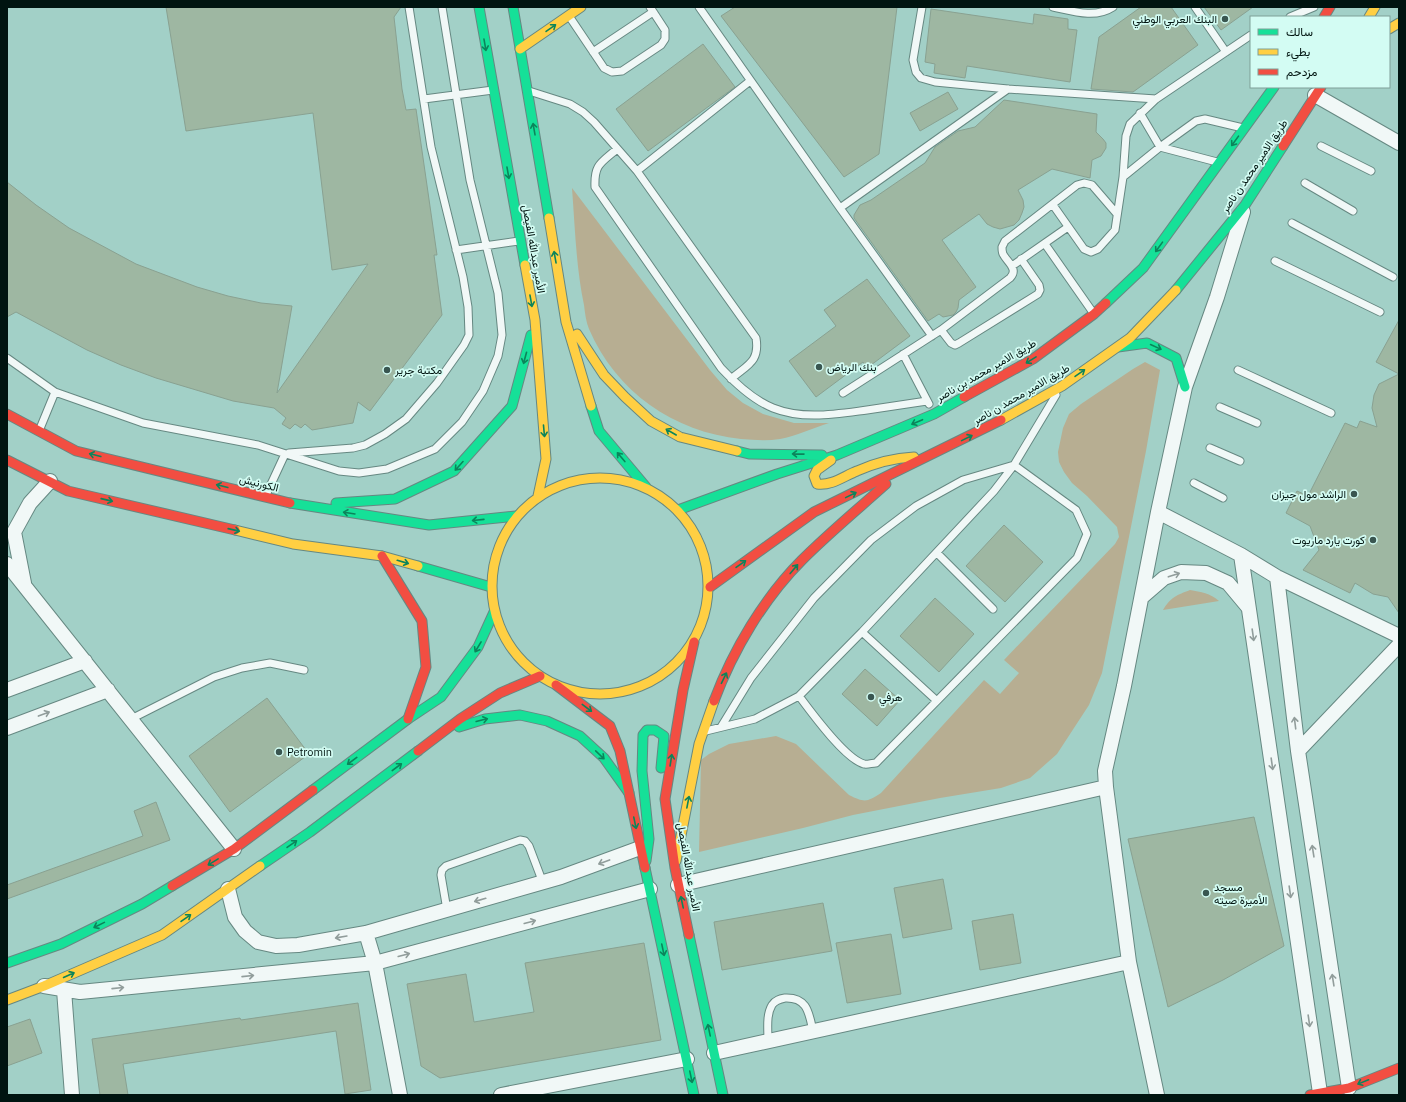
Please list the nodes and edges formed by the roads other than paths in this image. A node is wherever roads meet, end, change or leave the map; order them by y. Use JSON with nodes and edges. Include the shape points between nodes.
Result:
{"nodes":[{"id":1,"x":409,"y":7,"type":"edge"},
{"id":2,"x":442,"y":7,"type":"edge"},
{"id":3,"x":479,"y":7,"type":"edge"},
{"id":4,"x":524,"y":7,"type":"edge"},
{"id":5,"x":581,"y":7,"type":"edge"},
{"id":6,"x":699,"y":7,"type":"edge"},
{"id":7,"x":922,"y":7,"type":"edge"},
{"id":8,"x":1053,"y":7,"type":"edge"},
{"id":9,"x":1113,"y":7,"type":"edge"},
{"id":10,"x":1196,"y":7,"type":"edge"},
{"id":11,"x":1314,"y":7,"type":"edge"},
{"id":12,"x":1330,"y":7,"type":"edge"},
{"id":13,"x":1375,"y":7,"type":"edge"},
{"id":14,"x":651,"y":9,"type":"edge"},
{"id":15,"x":513,"y":10,"type":"edge"},
{"id":16,"x":569,"y":16,"type":"junction"},
{"id":17,"x":1292,"y":16,"type":"edge"},
{"id":18,"x":1324,"y":16,"type":"edge"},
{"id":19,"x":1370,"y":16,"type":"edge"},
{"id":20,"x":1399,"y":23,"type":"edge"},
{"id":21,"x":1390,"y":28,"type":"edge"},
{"id":22,"x":1250,"y":36,"type":"edge"},
{"id":23,"x":520,"y":49,"type":"junction"},
{"id":24,"x":593,"y":52,"type":"junction"},
{"id":25,"x":1226,"y":52,"type":"junction"},
{"id":26,"x":750,"y":80,"type":"junction"},
{"id":27,"x":1273,"y":88,"type":"edge"},
{"id":28,"x":1008,"y":89,"type":"junction"},
{"id":29,"x":493,"y":90,"type":"junction"},
{"id":30,"x":527,"y":90,"type":"junction"},
{"id":31,"x":1318,"y":91,"type":"edge"},
{"id":32,"x":456,"y":95,"type":"junction"},
{"id":33,"x":424,"y":99,"type":"junction"},
{"id":34,"x":1156,"y":99,"type":"junction"},
{"id":35,"x":1140,"y":113,"type":"junction"},
{"id":36,"x":1244,"y":129,"type":"junction"},
{"id":37,"x":1399,"y":143,"type":"edge"},
{"id":38,"x":1321,"y":146,"type":"dead end"},
{"id":39,"x":1160,"y":147,"type":"junction"},
{"id":40,"x":617,"y":149,"type":"junction"},
{"id":41,"x":1220,"y":162,"type":"junction"},
{"id":42,"x":636,"y":171,"type":"junction"},
{"id":43,"x":1371,"y":171,"type":"dead end"},
{"id":44,"x":1123,"y":176,"type":"junction"},
{"id":45,"x":1305,"y":183,"type":"dead end"},
{"id":46,"x":1053,"y":205,"type":"junction"},
{"id":47,"x":1245,"y":206,"type":"junction"},
{"id":48,"x":840,"y":208,"type":"junction"},
{"id":49,"x":1353,"y":211,"type":"dead end"},
{"id":50,"x":1117,"y":214,"type":"junction"},
{"id":51,"x":1292,"y":223,"type":"dead end"},
{"id":52,"x":1068,"y":227,"type":"junction"},
{"id":53,"x":521,"y":241,"type":"junction"},
{"id":54,"x":1045,"y":244,"type":"junction"},
{"id":55,"x":486,"y":246,"type":"junction"},
{"id":56,"x":456,"y":250,"type":"junction"},
{"id":57,"x":1021,"y":259,"type":"junction"},
{"id":58,"x":1275,"y":261,"type":"dead end"},
{"id":59,"x":1012,"y":266,"type":"junction"},
{"id":60,"x":1393,"y":277,"type":"dead end"},
{"id":61,"x":1380,"y":312,"type":"dead end"},
{"id":62,"x":565,"y":314,"type":"junction"},
{"id":63,"x":1094,"y":314,"type":"junction"},
{"id":64,"x":535,"y":320,"type":"junction"},
{"id":65,"x":941,"y":330,"type":"junction"},
{"id":66,"x":932,"y":336,"type":"junction"},
{"id":67,"x":1118,"y":347,"type":"junction"},
{"id":68,"x":904,"y":354,"type":"junction"},
{"id":69,"x":7,"y":358,"type":"edge"},
{"id":70,"x":1238,"y":370,"type":"dead end"},
{"id":71,"x":731,"y":379,"type":"junction"},
{"id":72,"x":1062,"y":386,"type":"junction"},
{"id":73,"x":1185,"y":388,"type":"junction"},
{"id":74,"x":55,"y":392,"type":"junction"},
{"id":75,"x":843,"y":393,"type":"dead end"},
{"id":76,"x":927,"y":401,"type":"junction"},
{"id":77,"x":1220,"y":407,"type":"dead end"},
{"id":78,"x":1331,"y":412,"type":"dead end"},
{"id":79,"x":7,"y":414,"type":"edge"},
{"id":80,"x":934,"y":414,"type":"junction"},
{"id":81,"x":1257,"y":424,"type":"dead end"},
{"id":82,"x":39,"y":431,"type":"junction"},
{"id":83,"x":1210,"y":448,"type":"dead end"},
{"id":84,"x":285,"y":454,"type":"junction"},
{"id":85,"x":837,"y":455,"type":"junction"},
{"id":86,"x":928,"y":456,"type":"junction"},
{"id":87,"x":7,"y":460,"type":"edge"},
{"id":88,"x":1240,"y":461,"type":"dead end"},
{"id":89,"x":1014,"y":465,"type":"junction"},
{"id":90,"x":903,"y":469,"type":"junction"},
{"id":91,"x":50,"y":481,"type":"junction"},
{"id":92,"x":1194,"y":482,"type":"dead end"},
{"id":93,"x":646,"y":487,"type":"junction"},
{"id":94,"x":265,"y":496,"type":"junction"},
{"id":95,"x":538,"y":496,"type":"junction"},
{"id":96,"x":1223,"y":498,"type":"dead end"},
{"id":97,"x":299,"y":505,"type":"junction"},
{"id":98,"x":678,"y":510,"type":"junction"},
{"id":99,"x":1158,"y":512,"type":"junction"},
{"id":100,"x":516,"y":516,"type":"junction"},
{"id":101,"x":937,"y":553,"type":"junction"},
{"id":102,"x":1241,"y":555,"type":"junction"},
{"id":103,"x":382,"y":556,"type":"junction"},
{"id":104,"x":7,"y":564,"type":"edge"},
{"id":105,"x":1277,"y":577,"type":"junction"},
{"id":106,"x":24,"y":585,"type":"junction"},
{"id":107,"x":491,"y":587,"type":"junction"},
{"id":108,"x":710,"y":587,"type":"junction"},
{"id":109,"x":1142,"y":597,"type":"junction"},
{"id":110,"x":1249,"y":608,"type":"junction"},
{"id":111,"x":993,"y":609,"type":"dead end"},
{"id":112,"x":494,"y":612,"type":"junction"},
{"id":113,"x":862,"y":632,"type":"junction"},
{"id":114,"x":1399,"y":636,"type":"edge"},
{"id":115,"x":694,"y":642,"type":"junction"},
{"id":116,"x":1399,"y":645,"type":"edge"},
{"id":117,"x":85,"y":661,"type":"junction"},
{"id":118,"x":304,"y":670,"type":"dead end"},
{"id":119,"x":540,"y":676,"type":"junction"},
{"id":120,"x":556,"y":685,"type":"junction"},
{"id":121,"x":7,"y":690,"type":"edge"},
{"id":122,"x":108,"y":690,"type":"junction"},
{"id":123,"x":799,"y":696,"type":"junction"},
{"id":124,"x":937,"y":701,"type":"junction"},
{"id":125,"x":408,"y":719,"type":"junction"},
{"id":126,"x":131,"y":720,"type":"junction"},
{"id":127,"x":722,"y":727,"type":"junction"},
{"id":128,"x":7,"y":728,"type":"edge"},
{"id":129,"x":445,"y":731,"type":"junction"},
{"id":130,"x":704,"y":731,"type":"junction"},
{"id":131,"x":1298,"y":751,"type":"junction"},
{"id":132,"x":1106,"y":787,"type":"junction"},
{"id":133,"x":629,"y":794,"type":"junction"},
{"id":134,"x":665,"y":799,"type":"junction"},
{"id":135,"x":640,"y":848,"type":"junction"},
{"id":136,"x":234,"y":849,"type":"junction"},
{"id":137,"x":645,"y":867,"type":"junction"},
{"id":138,"x":674,"y":868,"type":"junction"},
{"id":139,"x":543,"y":882,"type":"junction"},
{"id":140,"x":678,"y":885,"type":"junction"},
{"id":141,"x":228,"y":889,"type":"junction"},
{"id":142,"x":650,"y":889,"type":"junction"},
{"id":143,"x":447,"y":910,"type":"junction"},
{"id":144,"x":366,"y":933,"type":"junction"},
{"id":145,"x":7,"y":962,"type":"edge"},
{"id":146,"x":1129,"y":962,"type":"junction"},
{"id":147,"x":375,"y":963,"type":"junction"},
{"id":148,"x":44,"y":986,"type":"junction"},
{"id":149,"x":64,"y":990,"type":"junction"},
{"id":150,"x":7,"y":1000,"type":"edge"},
{"id":151,"x":813,"y":1031,"type":"junction"},
{"id":152,"x":768,"y":1041,"type":"junction"},
{"id":153,"x":714,"y":1053,"type":"junction"},
{"id":154,"x":687,"y":1059,"type":"junction"},
{"id":155,"x":1399,"y":1068,"type":"edge"},
{"id":156,"x":1349,"y":1088,"type":"junction"},
{"id":157,"x":1315,"y":1094,"type":"edge"},
{"id":158,"x":72,"y":1095,"type":"edge"},
{"id":159,"x":400,"y":1095,"type":"edge"},
{"id":160,"x":501,"y":1095,"type":"edge"},
{"id":161,"x":694,"y":1095,"type":"edge"},
{"id":162,"x":723,"y":1095,"type":"edge"},
{"id":163,"x":1157,"y":1095,"type":"edge"}],
"edges":[{"from":1,"to":33,"type":"lane"},
{"from":2,"to":32,"type":"lane"},
{"from":3,"to":29,"type":"main road","name":"الأمير عبدالله الفيصل","one_way":true},
{"from":4,"to":15,"type":"main road"},
{"from":5,"to":16,"type":"main road"},
{"from":6,"to":26,"type":"lane"},
{"from":7,"to":28,"type":"lane","via":[[913,60],[916,72],[921,78],[935,82]]},
{"from":8,"to":9,"type":"lane","via":[[1085,13],[1098,13]]},
{"from":10,"to":25,"type":"lane"},
{"from":11,"to":17,"type":"lane"},
{"from":12,"to":18,"type":"main road"},
{"from":13,"to":19,"type":"main road"},
{"from":14,"to":24,"type":"lane"},
{"from":14,"to":24,"type":"lane","via":[[665,30],[665,39],[661,45],[622,71],[612,72],[604,68]]},
{"from":15,"to":23,"type":"main road","name":"الأمير عبدالله الفيصل"},
{"from":23,"to":16,"type":"main road","one_way":true},
{"from":16,"to":24,"type":"lane"},
{"from":20,"to":21,"type":"main road"},
{"from":22,"to":25,"type":"lane"},
{"from":23,"to":30,"type":"main road","name":"الأمير عبدالله الفيصل"},
{"from":25,"to":34,"type":"lane"},
{"from":26,"to":42,"type":"lane"},
{"from":26,"to":48,"type":"lane"},
{"from":27,"to":36,"type":"main road","name":"طريق الامير محمد بن ناصر"},
{"from":28,"to":34,"type":"lane"},
{"from":28,"to":48,"type":"lane"},
{"from":29,"to":32,"type":"lane"},
{"from":29,"to":53,"type":"main road","name":"الأمير عبدالله الفيصل","one_way":true},
{"from":30,"to":40,"type":"lane","via":[[570,104],[583,112]]},
{"from":62,"to":30,"type":"main road","name":"الأمير عبدالله الفيصل","one_way":true},
{"from":31,"to":37,"type":"street"},
{"from":31,"to":47,"type":"main road","name":"طريق الامير محمد ن ناصر"},
{"from":32,"to":33,"type":"lane"},
{"from":32,"to":55,"type":"lane","via":[[470,180]]},
{"from":33,"to":56,"type":"lane","via":[[431,147]]},
{"from":34,"to":35,"type":"lane"},
{"from":35,"to":39,"type":"lane"},
{"from":35,"to":44,"type":"lane","via":[[1130,124],[1126,136]]},
{"from":36,"to":39,"type":"lane","via":[[1205,119],[1196,121]]},
{"from":36,"to":41,"type":"main road","name":"طريق الامير محمد بن ناصر","one_way":true},
{"from":38,"to":43,"type":"lane"},
{"from":39,"to":41,"type":"lane"},
{"from":39,"to":44,"type":"lane"},
{"from":40,"to":42,"type":"lane"},
{"from":40,"to":71,"type":"lane","via":[[596,168],[595,187]]},
{"from":41,"to":63,"type":"main road","name":"طريق الامير محمد بن ناصر","one_way":true,"via":[[1143,268]]},
{"from":42,"to":71,"type":"lane","via":[[756,338],[755,358]]},
{"from":44,"to":50,"type":"lane"},
{"from":45,"to":49,"type":"lane"},
{"from":46,"to":50,"type":"lane","via":[[1077,185],[1084,183],[1092,185]]},
{"from":46,"to":52,"type":"lane"},
{"from":46,"to":59,"type":"lane","via":[[1005,241],[1002,247],[1003,254]]},
{"from":47,"to":67,"type":"main road","name":"طريق الامير محمد ن ناصر","via":[[1178,288]]},
{"from":47,"to":73,"type":"street"},
{"from":48,"to":66,"type":"lane"},
{"from":50,"to":52,"type":"lane","via":[[1115,230],[1098,249],[1090,252],[1084,249]]},
{"from":51,"to":60,"type":"lane"},
{"from":52,"to":54,"type":"lane"},
{"from":53,"to":55,"type":"lane"},
{"from":53,"to":64,"type":"main road","name":"الأمير عبدالله الفيصل","one_way":true},
{"from":54,"to":57,"type":"lane"},
{"from":54,"to":63,"type":"lane"},
{"from":55,"to":56,"type":"lane"},
{"from":55,"to":84,"type":"lane","via":[[498,293],[502,335],[498,356],[483,391],[462,422],[435,449],[387,469],[359,473],[339,471]]},
{"from":56,"to":84,"type":"lane","via":[[468,307],[469,335],[437,383],[406,419],[365,445]]},
{"from":57,"to":59,"type":"lane"},
{"from":57,"to":65,"type":"lane","via":[[1039,285],[1038,294],[955,345]]},
{"from":58,"to":61,"type":"lane"},
{"from":59,"to":65,"type":"lane","via":[[1014,274],[1010,278]]},
{"from":85,"to":62,"type":"main road","one_way":true,"via":[[749,454],[680,437],[652,420],[604,375]]},
{"from":93,"to":62,"type":"main road","name":"الأمير عبدالله الفيصل","one_way":true,"via":[[599,431]]},
{"from":63,"to":80,"type":"main road","name":"طريق الامير محمد بن ناصر","one_way":true,"via":[[1033,359]]},
{"from":64,"to":95,"type":"main road","name":"الأمير عبدالله الفيصل","one_way":true,"via":[[546,459]]},
{"from":64,"to":97,"type":"main road","one_way":true,"via":[[512,406],[454,471],[395,499]]},
{"from":65,"to":66,"type":"lane"},
{"from":66,"to":68,"type":"lane"},
{"from":72,"to":67,"type":"main road","name":"طريق الامير محمد ن ناصر","one_way":true},
{"from":67,"to":73,"type":"main road","one_way":true,"via":[[1147,343],[1176,358]]},
{"from":68,"to":75,"type":"lane"},
{"from":68,"to":76,"type":"lane"},
{"from":69,"to":74,"type":"lane"},
{"from":70,"to":78,"type":"lane"},
{"from":71,"to":76,"type":"lane","via":[[757,400],[796,414],[827,415]]},
{"from":86,"to":72,"type":"main road","name":"طريق الامير محمد ن ناصر","one_way":true,"via":[[991,426]]},
{"from":72,"to":89,"type":"lane"},
{"from":73,"to":99,"type":"street"},
{"from":74,"to":82,"type":"lane"},
{"from":74,"to":84,"type":"lane","via":[[143,424],[258,445]]},
{"from":76,"to":80,"type":"lane"},
{"from":77,"to":81,"type":"lane"},
{"from":79,"to":82,"type":"main road","name":"الكورنيش"},
{"from":80,"to":85,"type":"main road","name":"طريق الامير محمد بن ناصر","one_way":true},
{"from":94,"to":82,"type":"main road","name":"الكورنيش","one_way":true,"via":[[76,451]]},
{"from":83,"to":88,"type":"lane"},
{"from":84,"to":94,"type":"lane"},
{"from":85,"to":86,"type":"main road","via":[[816,470],[814,476],[817,484],[824,486],[878,464],[908,457]]},
{"from":85,"to":98,"type":"main road","name":"طريق الامير محمد بن ناصر"},
{"from":86,"to":90,"type":"main road","name":"طريق الامير محمد ن ناصر"},
{"from":87,"to":91,"type":"main road"},
{"from":89,"to":101,"type":"lane","via":[[994,491]]},
{"from":89,"to":124,"type":"lane","via":[[1076,510],[1088,534],[1077,558]]},
{"from":89,"to":127,"type":"lane","via":[[963,480],[916,506],[871,540],[809,604],[751,678]]},
{"from":108,"to":90,"type":"main road","name":"طريق الامير محمد ن ناصر","one_way":true,"via":[[814,512]]},
{"from":130,"to":90,"type":"main road","one_way":true,"via":[[720,685],[742,640],[769,599],[802,560]]},
{"from":91,"to":103,"type":"main road","one_way":true,"via":[[68,491],[293,544]]},
{"from":91,"to":106,"type":"street","via":[[30,503],[14,532]]},
{"from":92,"to":96,"type":"lane"},
{"from":93,"to":95,"type":"main road","via":[[610,478],[572,481]]},
{"from":93,"to":98,"type":"main road"},
{"from":94,"to":97,"type":"main road","name":"الكورنيش"},
{"from":95,"to":100,"type":"main road"},
{"from":100,"to":97,"type":"main road","name":"الكورنيش","one_way":true,"via":[[429,525]]},
{"from":98,"to":108,"type":"main road","via":[[696,532],[706,559]]},
{"from":99,"to":102,"type":"street"},
{"from":99,"to":109,"type":"street"},
{"from":100,"to":107,"type":"main road","via":[[502,538],[494,562]]},
{"from":101,"to":111,"type":"lane"},
{"from":101,"to":113,"type":"lane"},
{"from":102,"to":105,"type":"street"},
{"from":102,"to":110,"type":"street"},
{"from":103,"to":107,"type":"main road","one_way":true},
{"from":103,"to":125,"type":"main road","via":[[422,621],[426,667]]},
{"from":104,"to":106,"type":"street"},
{"from":105,"to":114,"type":"street"},
{"from":131,"to":105,"type":"street","one_way":true},
{"from":106,"to":117,"type":"street"},
{"from":107,"to":112,"type":"main road"},
{"from":108,"to":115,"type":"main road","via":[[705,616]]},
{"from":109,"to":110,"type":"street","one_way":true,"via":[[1164,578],[1180,572],[1206,573],[1228,583]]},
{"from":109,"to":132,"type":"street","via":[[1105,771]]},
{"from":110,"to":157,"type":"street","one_way":true},
{"from":112,"to":119,"type":"main road","via":[[504,637],[520,659]]},
{"from":112,"to":125,"type":"main road","one_way":true,"via":[[478,647],[441,697]]},
{"from":113,"to":123,"type":"lane"},
{"from":113,"to":124,"type":"lane"},
{"from":115,"to":120,"type":"main road","via":[[673,666],[647,684],[617,693],[586,693]]},
{"from":134,"to":115,"type":"main road","name":"الأمير عبدالله الفيصل","one_way":true,"via":[[683,690]]},
{"from":116,"to":131,"type":"street"},
{"from":117,"to":121,"type":"street"},
{"from":117,"to":122,"type":"street"},
{"from":118,"to":126,"type":"lane","via":[[270,663],[242,668],[214,677]]},
{"from":119,"to":120,"type":"main road"},
{"from":119,"to":129,"type":"main road","via":[[500,693]]},
{"from":120,"to":133,"type":"main road","one_way":true,"via":[[610,726],[620,751]]},
{"from":122,"to":126,"type":"street"},
{"from":128,"to":122,"type":"street","one_way":true},
{"from":123,"to":124,"type":"lane","via":[[851,758],[865,764],[876,763]]},
{"from":123,"to":127,"type":"lane","via":[[755,719]]},
{"from":125,"to":136,"type":"main road","one_way":true},
{"from":126,"to":136,"type":"street"},
{"from":127,"to":130,"type":"lane"},
{"from":129,"to":133,"type":"main road","one_way":true,"via":[[486,719],[520,715],[547,721],[580,736],[604,758]]},
{"from":141,"to":129,"type":"main road","one_way":true,"via":[[310,832]]},
{"from":138,"to":130,"type":"main road","one_way":true,"via":[[699,744]]},
{"from":156,"to":131,"type":"street","one_way":true},
{"from":132,"to":140,"type":"street"},
{"from":132,"to":146,"type":"street"},
{"from":133,"to":135,"type":"main road","one_way":true},
{"from":134,"to":137,"type":"main road","via":[[660,772],[664,736],[655,730],[648,730],[643,734],[642,743],[642,771],[649,839]]},
{"from":134,"to":138,"type":"main road","name":"الأمير عبدالله الفيصل"},
{"from":135,"to":137,"type":"main road"},
{"from":135,"to":139,"type":"street","one_way":true},
{"from":136,"to":145,"type":"main road","one_way":true,"via":[[142,904],[61,944]]},
{"from":137,"to":142,"type":"main road"},
{"from":138,"to":140,"type":"main road","name":"الأمير عبدالله الفيصل"},
{"from":139,"to":143,"type":"street","one_way":true},
{"from":139,"to":143,"type":"lane","via":[[529,846],[520,840],[446,866],[441,875]]},
{"from":153,"to":140,"type":"main road","name":"الأمير عبدالله الفيصل","one_way":true},
{"from":144,"to":141,"type":"street","one_way":true,"via":[[298,945],[276,946],[258,942],[245,931],[235,916]]},
{"from":148,"to":141,"type":"main road","one_way":true,"via":[[162,935]]},
{"from":147,"to":142,"type":"street","one_way":true},
{"from":142,"to":154,"type":"main road","one_way":true},
{"from":143,"to":144,"type":"street"},
{"from":144,"to":147,"type":"street"},
{"from":146,"to":151,"type":"street"},
{"from":146,"to":163,"type":"street"},
{"from":149,"to":147,"type":"street","one_way":true,"via":[[80,992]]},
{"from":147,"to":159,"type":"street"},
{"from":148,"to":149,"type":"street"},
{"from":148,"to":150,"type":"main road"},
{"from":149,"to":158,"type":"street"},
{"from":151,"to":152,"type":"street"},
{"from":151,"to":152,"type":"lane","via":[[803,1002],[794,998],[780,999],[773,1003],[770,1010]]},
{"from":152,"to":153,"type":"street"},
{"from":153,"to":162,"type":"main road","name":"الأمير عبدالله الفيصل"},
{"from":154,"to":160,"type":"street"},
{"from":154,"to":161,"type":"main road","one_way":true},
{"from":155,"to":156,"type":"main road","one_way":true},
{"from":156,"to":157,"type":"main road"}]}
